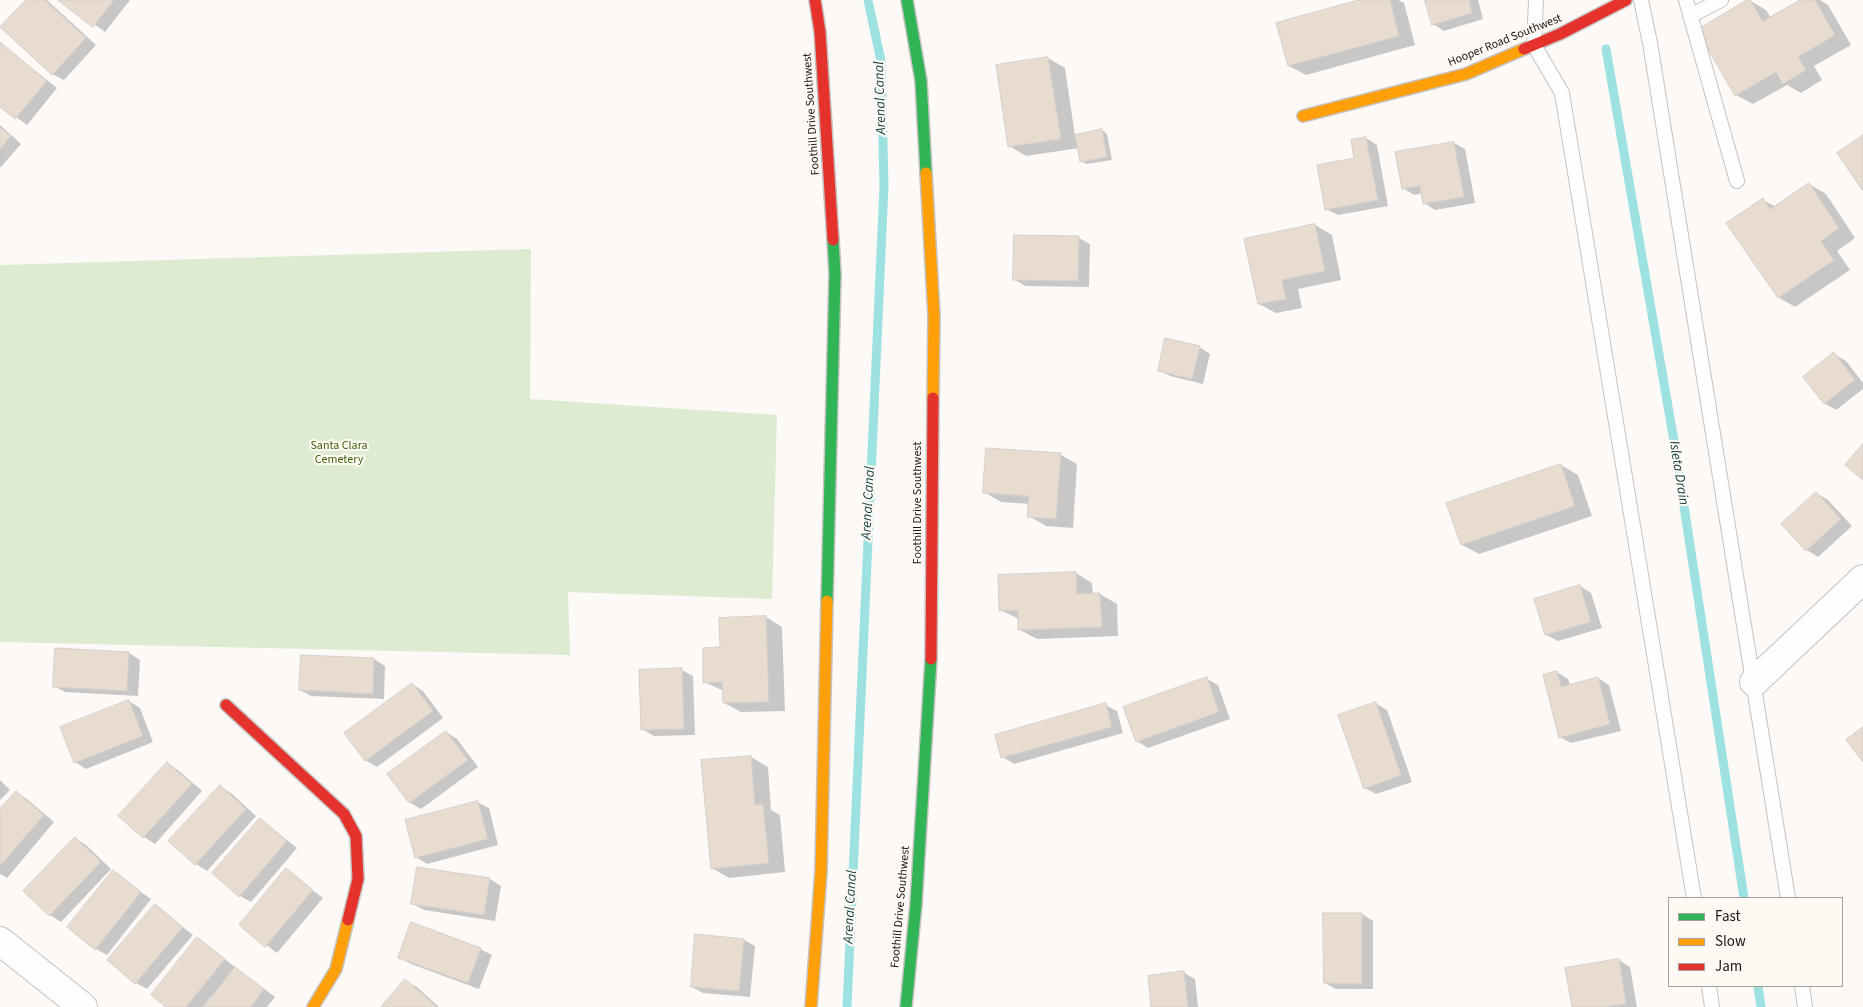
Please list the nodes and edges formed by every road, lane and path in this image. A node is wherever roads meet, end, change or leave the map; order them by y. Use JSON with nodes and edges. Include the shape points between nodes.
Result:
{"nodes":[{"id":1,"x":815,"y":0,"type":"edge"},
{"id":2,"x":907,"y":0,"type":"edge"},
{"id":3,"x":1536,"y":0,"type":"edge"},
{"id":4,"x":1626,"y":0,"type":"edge"},
{"id":5,"x":1641,"y":0,"type":"edge"},
{"id":6,"x":1686,"y":0,"type":"edge"},
{"id":7,"x":1721,"y":0,"type":"edge"},
{"id":8,"x":1690,"y":16,"type":"junction"},
{"id":9,"x":1534,"y":45,"type":"junction"},
{"id":10,"x":1304,"y":116,"type":"dead end"},
{"id":11,"x":1737,"y":181,"type":"dead end"},
{"id":12,"x":1863,"y":579,"type":"edge"},
{"id":13,"x":1754,"y":682,"type":"junction"},
{"id":14,"x":226,"y":704,"type":"dead end"},
{"id":15,"x":1694,"y":897,"type":"edge"},
{"id":16,"x":1788,"y":897,"type":"edge"},
{"id":17,"x":0,"y":941,"type":"edge"},
{"id":18,"x":1709,"y":987,"type":"edge"},
{"id":19,"x":1802,"y":987,"type":"edge"},
{"id":20,"x":83,"y":1007,"type":"edge"},
{"id":21,"x":313,"y":1007,"type":"edge"},
{"id":22,"x":811,"y":1007,"type":"edge"},
{"id":23,"x":906,"y":1007,"type":"edge"},
{"id":24,"x":1712,"y":1007,"type":"edge"},
{"id":25,"x":1805,"y":1007,"type":"edge"}],
"edges":[{"from":1,"to":22,"type":"street","name":"Foothill Drive Southwest","via":[[820,32],[836,274],[821,871]]},
{"from":2,"to":23,"type":"street","name":"Foothill Drive Southwest","via":[[921,82],[934,316],[930,662],[916,904]]},
{"from":3,"to":9,"type":"lane"},
{"from":4,"to":9,"type":"street","name":"Hooper Road Southwest"},
{"from":5,"to":13,"type":"lane"},
{"from":6,"to":8,"type":"lane"},
{"from":7,"to":8,"type":"lane"},
{"from":8,"to":11,"type":"lane"},
{"from":9,"to":10,"type":"street","name":"Hooper Road Southwest","via":[[1466,74]]},
{"from":9,"to":15,"type":"lane","via":[[1562,94]]},
{"from":12,"to":13,"type":"street"},
{"from":13,"to":16,"type":"lane"},
{"from":14,"to":21,"type":"street","via":[[344,814],[356,836],[358,879],[336,969]]},
{"from":17,"to":20,"type":"street"},
{"from":18,"to":24,"type":"lane"},
{"from":19,"to":25,"type":"lane"}]}
